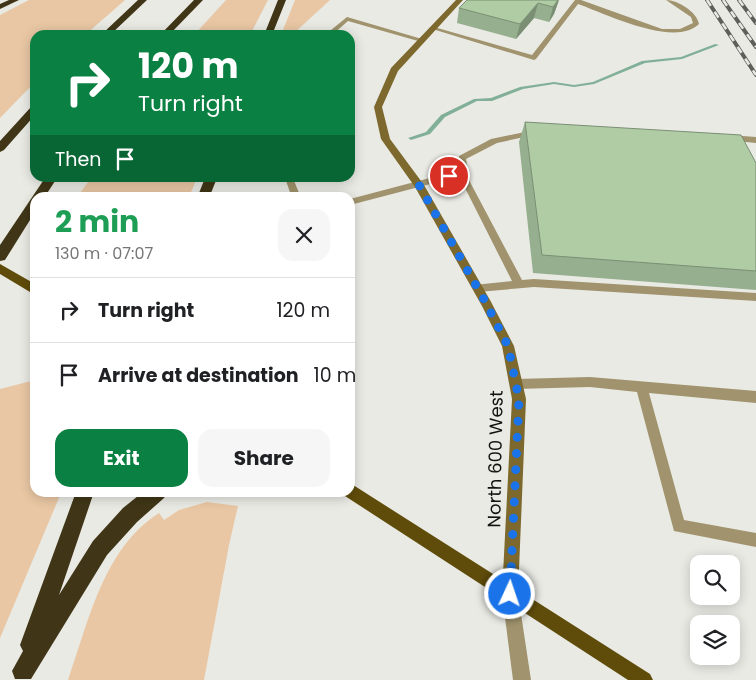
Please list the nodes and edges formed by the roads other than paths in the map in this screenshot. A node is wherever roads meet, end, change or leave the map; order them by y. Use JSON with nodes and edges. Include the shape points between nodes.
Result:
{"nodes":[{"id":1,"x":15,"y":0,"type":"edge"},
{"id":2,"x":143,"y":0,"type":"edge"},
{"id":3,"x":199,"y":0,"type":"edge"},
{"id":4,"x":282,"y":0,"type":"edge"},
{"id":5,"x":460,"y":0,"type":"edge"},
{"id":6,"x":669,"y":0,"type":"edge"},
{"id":7,"x":577,"y":1,"type":"edge"},
{"id":8,"x":0,"y":7,"type":"edge"},
{"id":9,"x":432,"y":28,"type":"junction"},
{"id":10,"x":110,"y":30,"type":"edge"},
{"id":11,"x":169,"y":30,"type":"edge"},
{"id":12,"x":270,"y":30,"type":"edge"},
{"id":13,"x":334,"y":30,"type":"edge"},
{"id":14,"x":420,"y":40,"type":"junction"},
{"id":15,"x":30,"y":114,"type":"edge"},
{"id":16,"x":542,"y":132,"type":"edge"},
{"id":17,"x":716,"y":137,"type":"edge"},
{"id":18,"x":756,"y":140,"type":"edge"},
{"id":19,"x":0,"y":148,"type":"edge"},
{"id":20,"x":464,"y":172,"type":"junction"},
{"id":21,"x":419,"y":185,"type":"junction"},
{"id":22,"x":355,"y":201,"type":"edge"},
{"id":23,"x":30,"y":210,"type":"edge"},
{"id":24,"x":0,"y":256,"type":"edge"},
{"id":25,"x":0,"y":268,"type":"edge"},
{"id":26,"x":520,"y":285,"type":"junction"},
{"id":27,"x":30,"y":287,"type":"edge"},
{"id":28,"x":478,"y":288,"type":"junction"},
{"id":29,"x":756,"y":297,"type":"edge"},
{"id":30,"x":516,"y":384,"type":"junction"},
{"id":31,"x":640,"y":386,"type":"junction"},
{"id":32,"x":756,"y":397,"type":"edge"},
{"id":33,"x":355,"y":494,"type":"edge"},
{"id":34,"x":83,"y":497,"type":"edge"},
{"id":35,"x":152,"y":497,"type":"edge"},
{"id":36,"x":756,"y":540,"type":"edge"},
{"id":37,"x":510,"y":594,"type":"junction"},
{"id":38,"x":21,"y":675,"type":"edge"},
{"id":39,"x":522,"y":680,"type":"edge"},
{"id":40,"x":644,"y":680,"type":"edge"}],
"edges":[{"from":1,"to":8,"type":"highway"},
{"from":2,"to":10,"type":"highway"},
{"from":3,"to":11,"type":"highway"},
{"from":4,"to":12,"type":"highway"},
{"from":5,"to":9,"type":"street","name":"North 600 West"},
{"from":6,"to":7,"type":"lane","via":[[693,16],[696,24],[692,28],[662,31]]},
{"from":7,"to":9,"type":"lane","via":[[534,58]]},
{"from":9,"to":14,"type":"street","name":"North 600 West"},
{"from":13,"to":14,"type":"lane","via":[[347,19]]},
{"from":14,"to":21,"type":"street","name":"North 600 West","via":[[394,70],[378,107],[386,139]]},
{"from":15,"to":19,"type":"highway"},
{"from":16,"to":20,"type":"lane","via":[[494,142],[462,158]]},
{"from":17,"to":18,"type":"lane"},
{"from":20,"to":21,"type":"lane"},
{"from":20,"to":26,"type":"lane","via":[[466,182]]},
{"from":21,"to":22,"type":"lane"},
{"from":21,"to":28,"type":"street","name":"North 600 West"},
{"from":23,"to":24,"type":"highway"},
{"from":25,"to":27,"type":"main road"},
{"from":26,"to":28,"type":"lane"},
{"from":26,"to":29,"type":"lane","via":[[534,283]]},
{"from":28,"to":30,"type":"street","name":"North 600 West","via":[[508,346]]},
{"from":30,"to":31,"type":"lane","via":[[590,382]]},
{"from":30,"to":37,"type":"street","name":"North 600 West","via":[[519,399]]},
{"from":31,"to":32,"type":"lane"},
{"from":31,"to":36,"type":"lane","via":[[679,526]]},
{"from":33,"to":37,"type":"main road"},
{"from":34,"to":38,"type":"highway"},
{"from":35,"to":38,"type":"highway","via":[[130,515],[100,548]]},
{"from":37,"to":39,"type":"street"},
{"from":37,"to":40,"type":"main road"}]}
